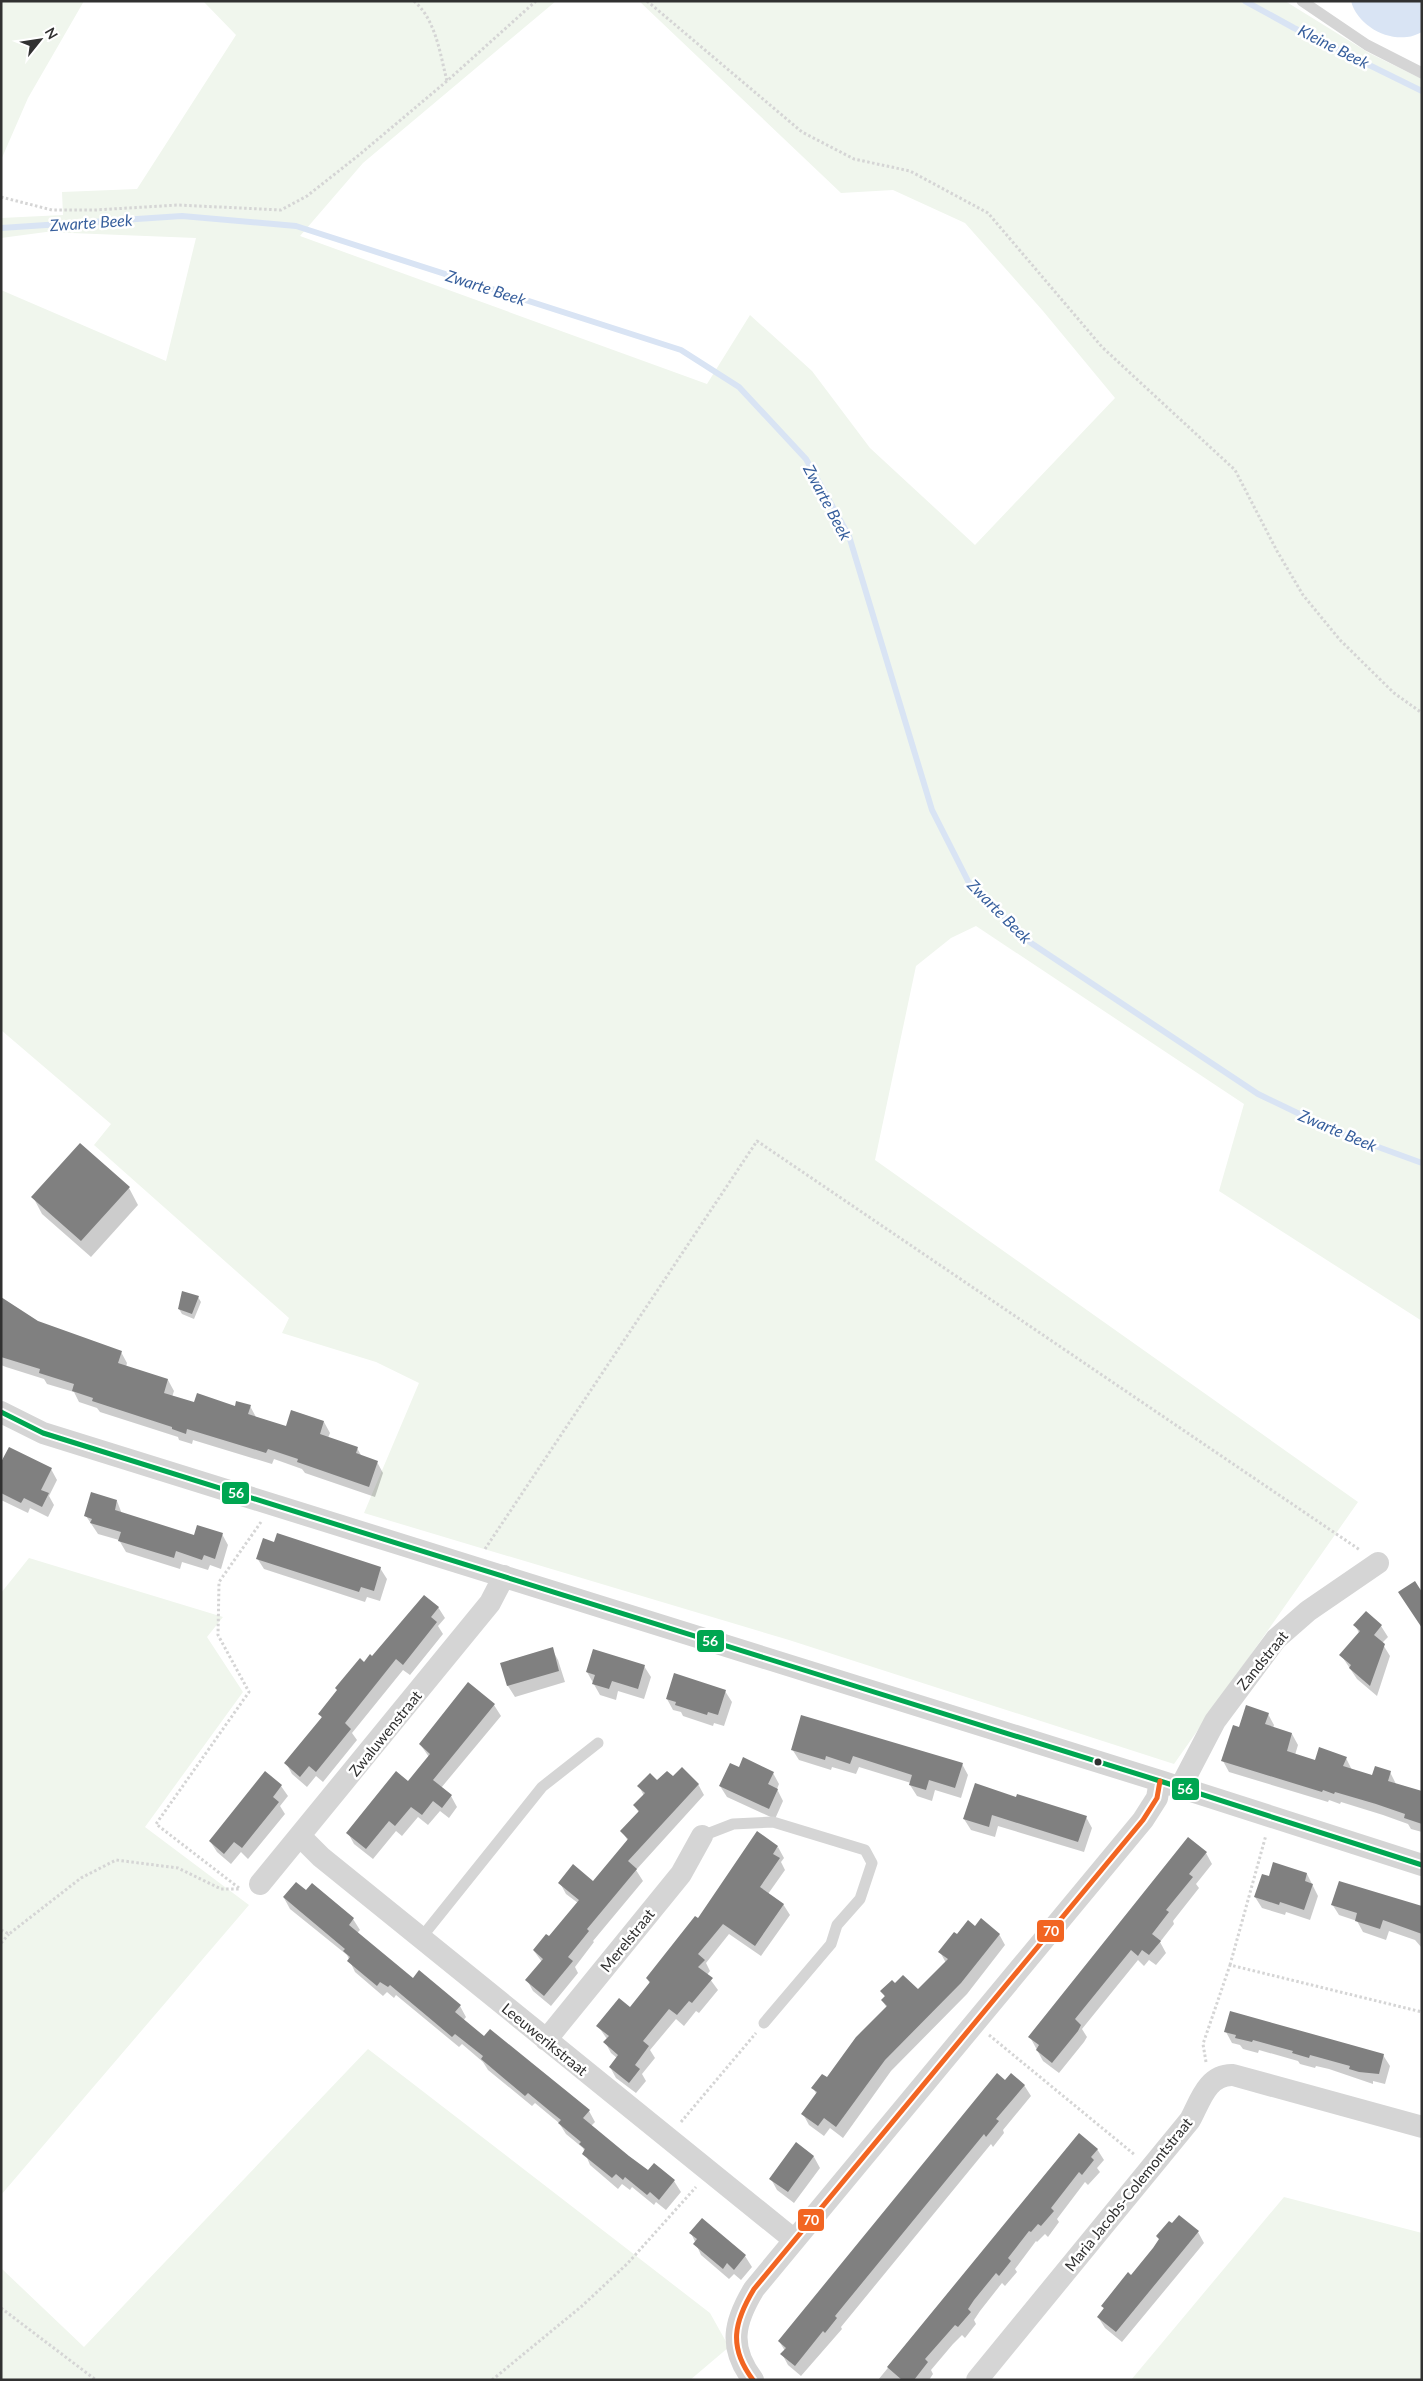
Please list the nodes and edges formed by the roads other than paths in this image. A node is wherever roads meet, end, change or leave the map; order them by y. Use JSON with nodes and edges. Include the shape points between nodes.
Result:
{"nodes":[{"id":1,"x":1302,"y":1,"type":"edge"},
{"id":2,"x":1422,"y":73,"type":"edge"},
{"id":3,"x":1,"y":1412,"type":"edge"},
{"id":4,"x":1378,"y":1563,"type":"road end"},
{"id":5,"x":504,"y":1576,"type":"junction"},
{"id":6,"x":598,"y":1743,"type":"dead end"},
{"id":7,"x":1170,"y":1785,"type":"junction"},
{"id":8,"x":300,"y":1836,"type":"junction"},
{"id":9,"x":702,"y":1836,"type":"joint"},
{"id":10,"x":1422,"y":1865,"type":"edge"},
{"id":11,"x":250,"y":1887,"type":"road end"},
{"id":12,"x":421,"y":1938,"type":"junction"},
{"id":13,"x":764,"y":2023,"type":"road end"},
{"id":14,"x":546,"y":2040,"type":"junction"},
{"id":15,"x":1422,"y":2127,"type":"edge"},
{"id":16,"x":793,"y":2239,"type":"junction"},
{"id":17,"x":753,"y":2380,"type":"edge"},
{"id":18,"x":977,"y":2380,"type":"edge"}],
"edges":[{"from":1,"to":2,"type":"lane","via":[[1367,46]]},
{"from":3,"to":5,"type":"street","via":[[43,1433]]},
{"from":4,"to":7,"type":"street","name":"Zandstraat","via":[[1308,1611],[1276,1639]]},
{"from":5,"to":7,"type":"street"},
{"from":5,"to":8,"type":"street","name":"Zwaluwenstraat","via":[[490,1604]]},
{"from":6,"to":12,"type":"lane","via":[[542,1787]]},
{"from":7,"to":10,"type":"street"},
{"from":7,"to":16,"type":"street","name":"Zandstraat"},
{"from":8,"to":11,"type":"street","name":"Zwaluwenstraat"},
{"from":8,"to":12,"type":"street","name":"Leeuwerikstraat","via":[[309,1847]]},
{"from":9,"to":13,"type":"lane","via":[[733,1824],[773,1822],[865,1850],[872,1863],[860,1899],[836,1925],[831,1944]]},
{"from":9,"to":14,"type":"street","name":"Merelstraat","via":[[681,1874]]},
{"from":12,"to":14,"type":"street","name":"Leeuwerikstraat"},
{"from":14,"to":16,"type":"street","name":"Leeuwerikstraat"},
{"from":15,"to":18,"type":"street","name":"Maria Jacobs-Colemontstraat","via":[[1233,2075],[1209,2085],[1203,2090],[1190,2120]]},
{"from":16,"to":17,"type":"street","name":"Zandstraat","via":[[754,2289],[742,2309],[737,2326],[736,2343],[741,2362]]}]}
